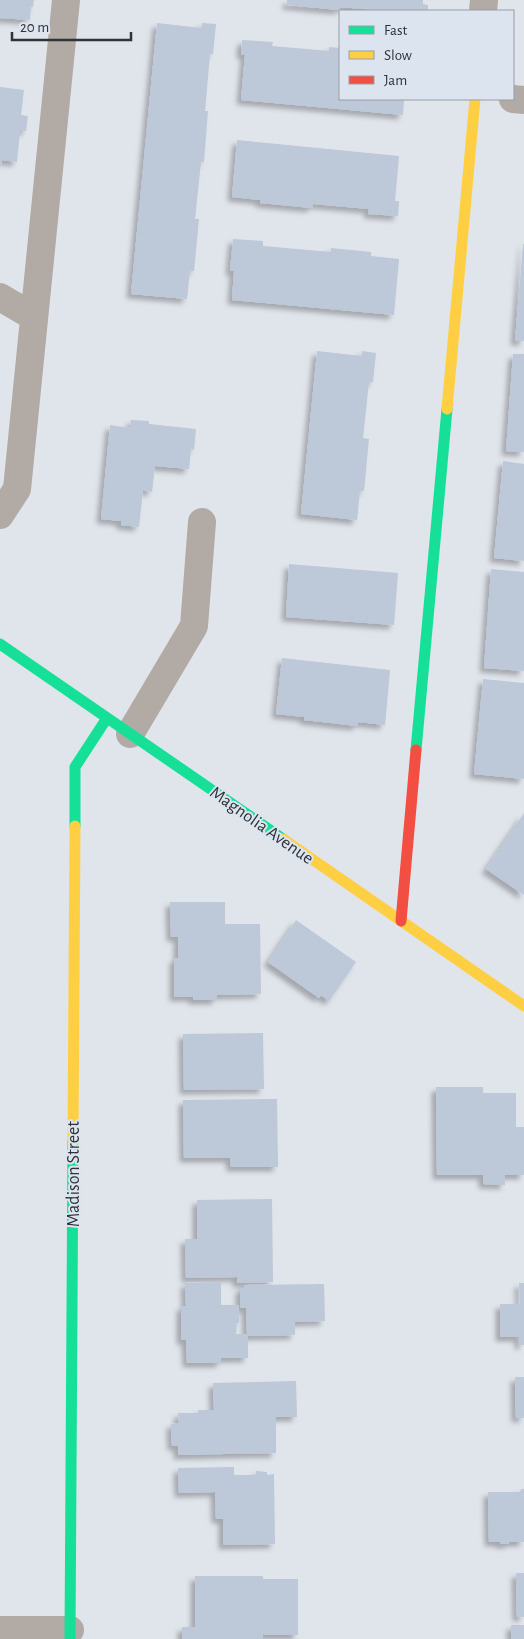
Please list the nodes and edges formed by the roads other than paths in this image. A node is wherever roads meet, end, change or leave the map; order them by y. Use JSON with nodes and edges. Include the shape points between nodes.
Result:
{"nodes":[{"id":1,"x":66,"y":0,"type":"edge"},
{"id":2,"x":475,"y":100,"type":"edge"},
{"id":3,"x":0,"y":297,"type":"edge"},
{"id":4,"x":34,"y":317,"type":"junction"},
{"id":5,"x":0,"y":515,"type":"edge"},
{"id":6,"x":202,"y":522,"type":"dead end"},
{"id":7,"x":0,"y":644,"type":"edge"},
{"id":8,"x":107,"y":718,"type":"junction"},
{"id":9,"x":130,"y":734,"type":"junction"},
{"id":10,"x":401,"y":921,"type":"junction"},
{"id":11,"x":524,"y":1006,"type":"edge"},
{"id":12,"x":0,"y":1630,"type":"edge"},
{"id":13,"x":70,"y":1634,"type":"edge"}],
"edges":[{"from":1,"to":4,"type":"street"},
{"from":2,"to":10,"type":"street"},
{"from":3,"to":4,"type":"street"},
{"from":4,"to":5,"type":"street","via":[[17,489]]},
{"from":6,"to":9,"type":"street","via":[[194,626]]},
{"from":7,"to":8,"type":"street","name":"Magnolia Avenue"},
{"from":8,"to":9,"type":"street","name":"Magnolia Avenue"},
{"from":8,"to":13,"type":"street","name":"Madison Street","via":[[75,767]]},
{"from":9,"to":10,"type":"street","name":"Magnolia Avenue"},
{"from":10,"to":11,"type":"street","name":"Magnolia Avenue"},
{"from":12,"to":13,"type":"street"}]}
